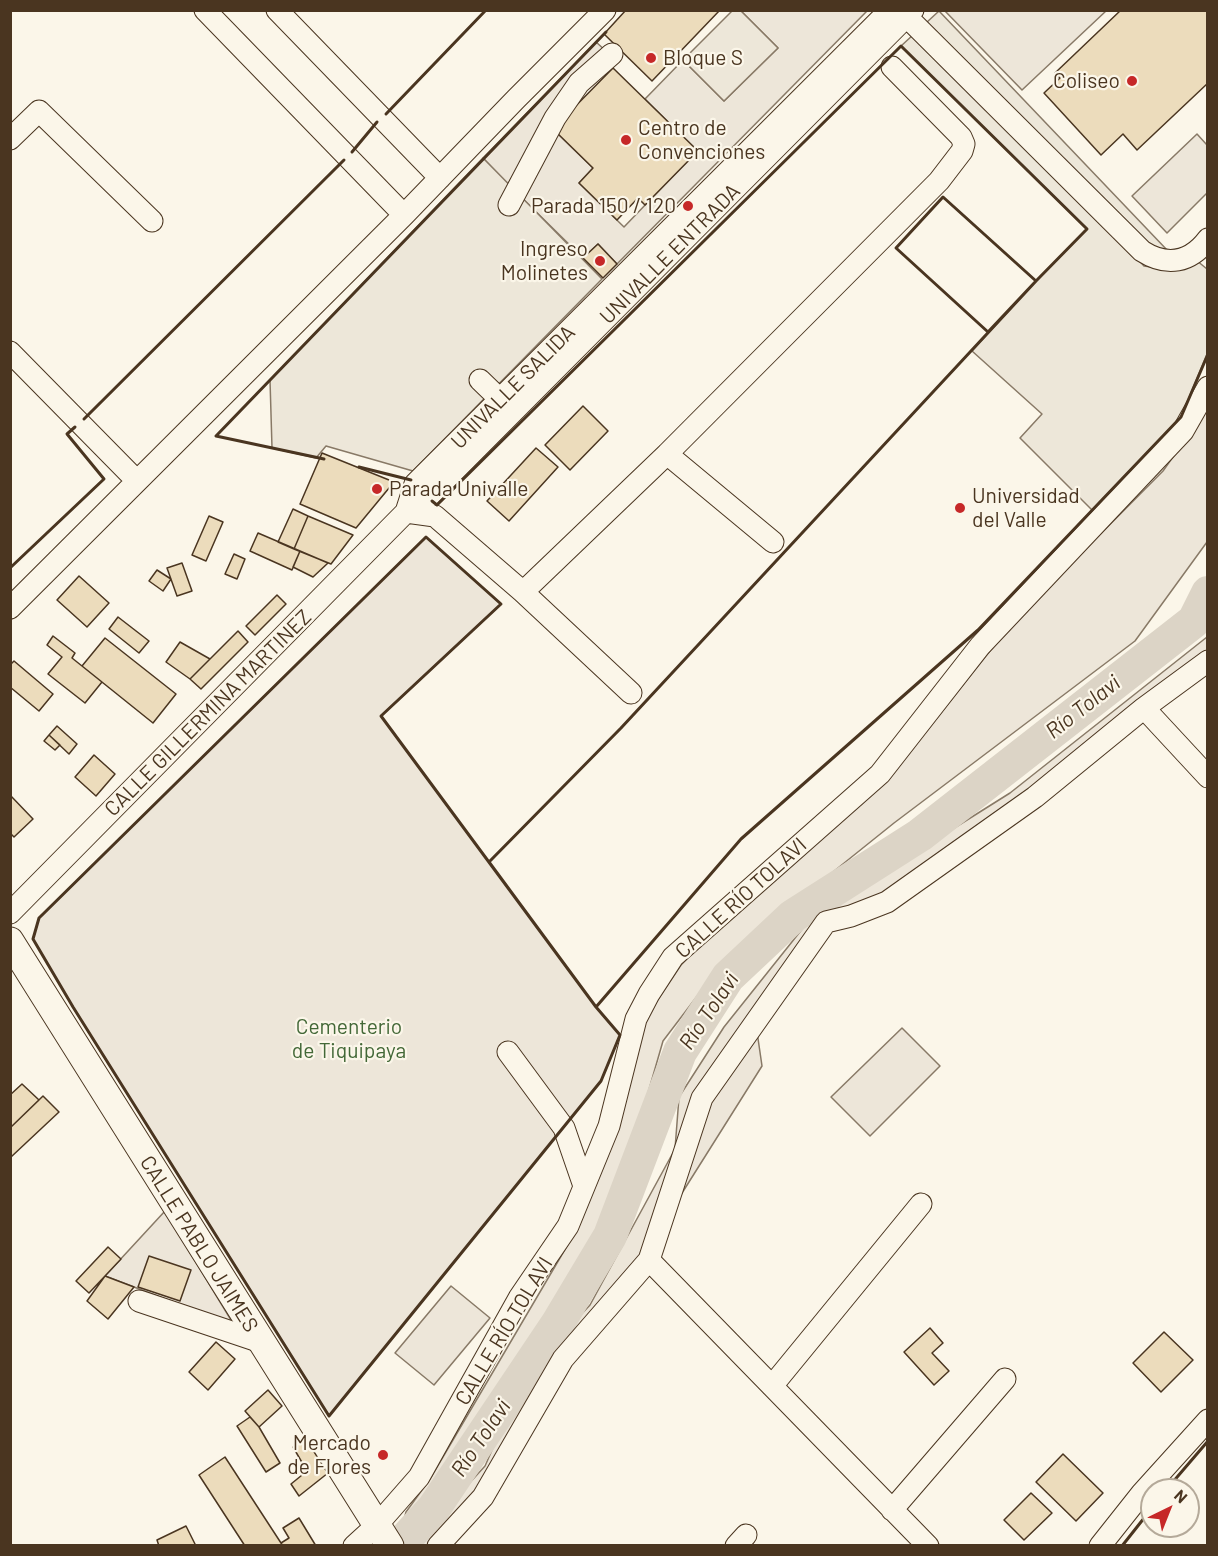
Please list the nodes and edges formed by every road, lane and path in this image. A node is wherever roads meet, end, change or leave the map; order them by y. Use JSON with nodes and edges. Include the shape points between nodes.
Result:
{"nodes":[{"id":1,"x":205,"y":10,"type":"edge"},
{"id":2,"x":277,"y":10,"type":"edge"},
{"id":3,"x":605,"y":10,"type":"edge"},
{"id":4,"x":903,"y":13,"type":"edge"},
{"id":5,"x":612,"y":54,"type":"dead end"},
{"id":6,"x":892,"y":67,"type":"dead end"},
{"id":7,"x":10,"y":139,"type":"edge"},
{"id":8,"x":440,"y":178,"type":"junction"},
{"id":9,"x":509,"y":204,"type":"dead end"},
{"id":10,"x":404,"y":215,"type":"junction"},
{"id":11,"x":152,"y":221,"type":"dead end"},
{"id":12,"x":1208,"y":239,"type":"edge"},
{"id":13,"x":10,"y":352,"type":"edge"},
{"id":14,"x":480,"y":380,"type":"dead end"},
{"id":15,"x":1208,"y":387,"type":"edge"},
{"id":16,"x":506,"y":405,"type":"junction"},
{"id":17,"x":667,"y":454,"type":"junction"},
{"id":18,"x":137,"y":481,"type":"junction"},
{"id":19,"x":422,"y":490,"type":"joint"},
{"id":20,"x":406,"y":512,"type":"junction"},
{"id":21,"x":773,"y":542,"type":"dead end"},
{"id":22,"x":523,"y":592,"type":"junction"},
{"id":23,"x":10,"y":608,"type":"edge"},
{"id":24,"x":1208,"y":661,"type":"edge"},
{"id":25,"x":631,"y":693,"type":"dead end"},
{"id":26,"x":1144,"y":708,"type":"junction"},
{"id":27,"x":1208,"y":777,"type":"edge"},
{"id":28,"x":10,"y":913,"type":"edge"},
{"id":29,"x":10,"y":941,"type":"edge"},
{"id":30,"x":508,"y":1052,"type":"dead end"},
{"id":31,"x":584,"y":1186,"type":"junction"},
{"id":32,"x":921,"y":1204,"type":"dead end"},
{"id":33,"x":649,"y":1260,"type":"junction"},
{"id":34,"x":139,"y":1300,"type":"dead end"},
{"id":35,"x":261,"y":1342,"type":"junction"},
{"id":36,"x":1005,"y":1379,"type":"dead end"},
{"id":37,"x":772,"y":1386,"type":"junction"},
{"id":38,"x":1208,"y":1420,"type":"edge"},
{"id":39,"x":892,"y":1510,"type":"junction"},
{"id":40,"x":383,"y":1535,"type":"edge"},
{"id":41,"x":354,"y":1545,"type":"edge"},
{"id":42,"x":438,"y":1545,"type":"edge"},
{"id":43,"x":928,"y":1545,"type":"edge"},
{"id":44,"x":1100,"y":1545,"type":"edge"}],
"edges":[{"from":1,"to":10,"type":"street"},
{"from":2,"to":8,"type":"street"},
{"from":3,"to":8,"type":"street"},
{"from":4,"to":12,"type":"street","via":[[1142,251],[1161,260],[1179,261],[1199,251]]},
{"from":4,"to":16,"type":"street","name":"UNIVALLE ENTRADA"},
{"from":5,"to":9,"type":"street","via":[[579,83],[555,118]]},
{"from":6,"to":17,"type":"street","via":[[961,136],[962,151],[939,182],[872,251]]},
{"from":7,"to":11,"type":"street","via":[[39,111]]},
{"from":8,"to":10,"type":"street"},
{"from":10,"to":18,"type":"street"},
{"from":13,"to":18,"type":"street"},
{"from":14,"to":16,"type":"street"},
{"from":15,"to":31,"type":"street","name":"CALLE RÍO TOLAVI","via":[[1184,431],[981,646],[880,774],[674,957],[636,1019],[609,1126]]},
{"from":16,"to":19,"type":"street","name":"UNIVALLE SALIDA"},
{"from":17,"to":21,"type":"street"},
{"from":17,"to":22,"type":"street"},
{"from":18,"to":23,"type":"street"},
{"from":19,"to":20,"type":"street","name":"CALLE GILLERMINA MARTINEZ"},
{"from":20,"to":22,"type":"street","via":[[435,516]]},
{"from":20,"to":28,"type":"street","name":"CALLE GILLERMINA MARTINEZ"},
{"from":22,"to":25,"type":"street"},
{"from":24,"to":26,"type":"street"},
{"from":26,"to":27,"type":"street"},
{"from":26,"to":33,"type":"street","via":[[1035,797],[887,902],[826,922],[702,1098]]},
{"from":29,"to":35,"type":"main road","name":"CALLE PABLO JAIMES"},
{"from":30,"to":31,"type":"street","via":[[564,1128]]},
{"from":31,"to":40,"type":"street","name":"CALLE RÍO TOLAVI","via":[[568,1226],[519,1298]]},
{"from":32,"to":37,"type":"street"},
{"from":33,"to":37,"type":"street"},
{"from":33,"to":42,"type":"street","via":[[563,1359],[483,1497]]},
{"from":34,"to":35,"type":"street"},
{"from":35,"to":40,"type":"main road","name":"CALLE PABLO JAIMES"},
{"from":36,"to":39,"type":"street"},
{"from":37,"to":39,"type":"street"},
{"from":38,"to":44,"type":"street"},
{"from":39,"to":43,"type":"street"},
{"from":40,"to":41,"type":"street","name":"CALLE RÍO TOLAVI"}]}
